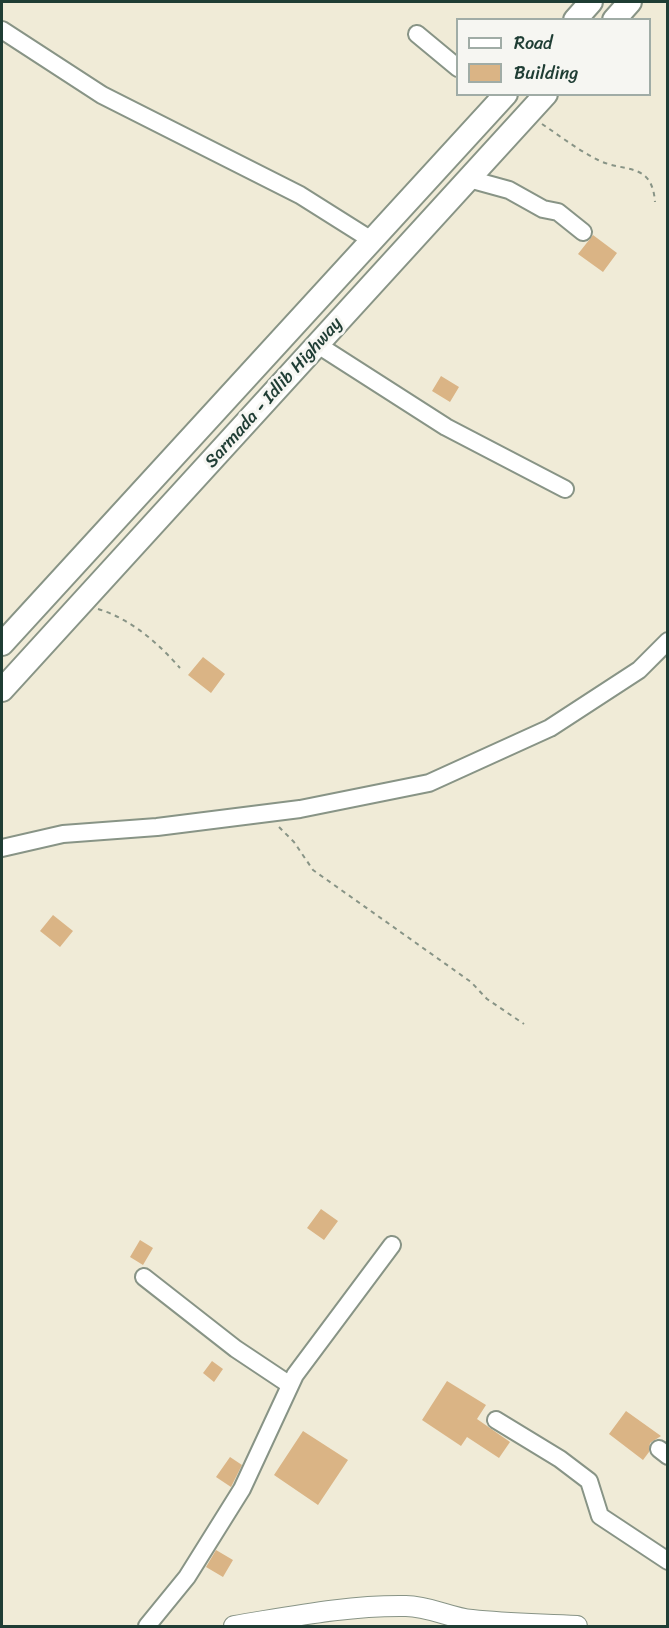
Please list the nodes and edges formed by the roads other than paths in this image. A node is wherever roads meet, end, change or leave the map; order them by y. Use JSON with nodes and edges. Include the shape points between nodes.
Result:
{"nodes":[{"id":1,"x":591,"y":2,"type":"edge"},
{"id":2,"x":630,"y":2,"type":"edge"},
{"id":3,"x":577,"y":18,"type":"edge"},
{"id":4,"x":616,"y":18,"type":"edge"},
{"id":5,"x":2,"y":30,"type":"edge"},
{"id":6,"x":417,"y":34,"type":"dead end"},
{"id":7,"x":456,"y":66,"type":"edge"},
{"id":8,"x":544,"y":96,"type":"edge"},
{"id":9,"x":497,"y":97,"type":"edge"},
{"id":10,"x":469,"y":179,"type":"junction"},
{"id":11,"x":583,"y":232,"type":"dead end"},
{"id":12,"x":373,"y":241,"type":"junction"},
{"id":13,"x":318,"y":345,"type":"junction"},
{"id":14,"x":565,"y":489,"type":"dead end"},
{"id":15,"x":668,"y":641,"type":"edge"},
{"id":16,"x":2,"y":644,"type":"edge"},
{"id":17,"x":2,"y":690,"type":"edge"},
{"id":18,"x":2,"y":848,"type":"edge"},
{"id":19,"x":392,"y":1245,"type":"dead end"},
{"id":20,"x":144,"y":1276,"type":"dead end"},
{"id":21,"x":290,"y":1384,"type":"junction"},
{"id":22,"x":496,"y":1420,"type":"dead end"},
{"id":23,"x":668,"y":1561,"type":"edge"},
{"id":24,"x":470,"y":1620,"type":"junction"},
{"id":25,"x":147,"y":1626,"type":"edge"},
{"id":26,"x":234,"y":1626,"type":"edge"},
{"id":27,"x":449,"y":1626,"type":"edge"},
{"id":28,"x":577,"y":1626,"type":"edge"}],
"edges":[{"from":1,"to":3,"type":"highway"},
{"from":2,"to":4,"type":"highway"},
{"from":5,"to":12,"type":"street","via":[[102,95],[300,195]]},
{"from":6,"to":7,"type":"street"},
{"from":8,"to":10,"type":"highway","name":"Sarmada - Idlib Highway"},
{"from":9,"to":12,"type":"highway","name":"Sarmada - Idlib Highway"},
{"from":10,"to":11,"type":"street","via":[[528,198],[540,207],[558,212]]},
{"from":10,"to":13,"type":"highway","name":"Sarmada - Idlib Highway"},
{"from":12,"to":16,"type":"highway","name":"Sarmada - Idlib Highway"},
{"from":13,"to":14,"type":"street","via":[[446,427]]},
{"from":13,"to":17,"type":"highway","name":"Sarmada - Idlib Highway"},
{"from":15,"to":18,"type":"street","via":[[639,670],[550,728],[429,783],[300,809],[158,827],[63,834]]},
{"from":19,"to":21,"type":"street"},
{"from":20,"to":21,"type":"street","via":[[236,1349]]},
{"from":21,"to":25,"type":"street","via":[[243,1489],[187,1577]]},
{"from":22,"to":23,"type":"street","via":[[589,1481],[600,1516]]},
{"from":24,"to":26,"type":"main road","via":[[408,1605]]},
{"from":24,"to":27,"type":"main road"},
{"from":24,"to":28,"type":"main road"}]}
